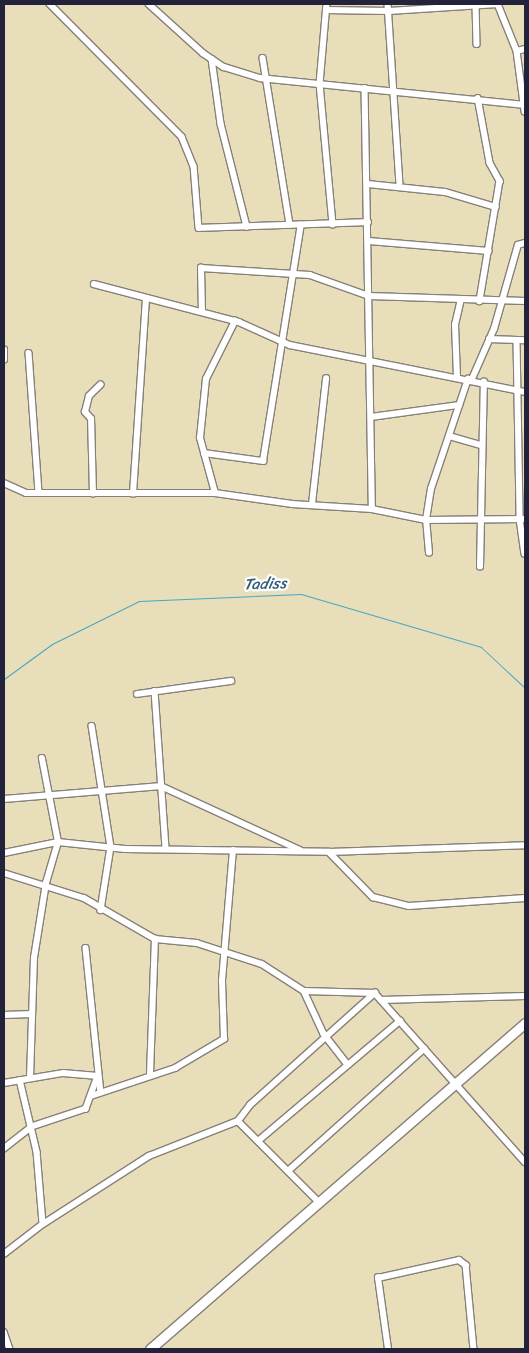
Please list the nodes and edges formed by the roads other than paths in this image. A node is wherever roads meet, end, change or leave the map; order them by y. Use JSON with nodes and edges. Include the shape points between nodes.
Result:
{"nodes":[{"id":1,"x":50,"y":4,"type":"edge"},
{"id":2,"x":148,"y":4,"type":"edge"},
{"id":3,"x":388,"y":4,"type":"edge"},
{"id":4,"x":498,"y":4,"type":"edge"},
{"id":5,"x":476,"y":5,"type":"edge"},
{"id":6,"x":327,"y":7,"type":"edge"},
{"id":7,"x":389,"y":11,"type":"junction"},
{"id":8,"x":477,"y":44,"type":"dead end"},
{"id":9,"x":525,"y":49,"type":"edge"},
{"id":10,"x":517,"y":51,"type":"junction"},
{"id":11,"x":263,"y":58,"type":"dead end"},
{"id":12,"x":212,"y":59,"type":"junction"},
{"id":13,"x":266,"y":79,"type":"junction"},
{"id":14,"x":320,"y":84,"type":"junction"},
{"id":15,"x":366,"y":88,"type":"junction"},
{"id":16,"x":393,"y":90,"type":"junction"},
{"id":17,"x":478,"y":98,"type":"junction"},
{"id":18,"x":525,"y":107,"type":"edge"},
{"id":19,"x":368,"y":184,"type":"junction"},
{"id":20,"x":400,"y":184,"type":"junction"},
{"id":21,"x":496,"y":207,"type":"junction"},
{"id":22,"x":368,"y":222,"type":"junction"},
{"id":23,"x":333,"y":224,"type":"junction"},
{"id":24,"x":290,"y":225,"type":"junction"},
{"id":25,"x":301,"y":225,"type":"junction"},
{"id":26,"x":247,"y":227,"type":"junction"},
{"id":27,"x":369,"y":241,"type":"junction"},
{"id":28,"x":525,"y":243,"type":"edge"},
{"id":29,"x":489,"y":251,"type":"junction"},
{"id":30,"x":293,"y":274,"type":"junction"},
{"id":31,"x":94,"y":284,"type":"dead end"},
{"id":32,"x":369,"y":296,"type":"junction"},
{"id":33,"x":146,"y":298,"type":"junction"},
{"id":34,"x":502,"y":299,"type":"junction"},
{"id":35,"x":460,"y":300,"type":"junction"},
{"id":36,"x":525,"y":300,"type":"edge"},
{"id":37,"x":480,"y":301,"type":"junction"},
{"id":38,"x":202,"y":312,"type":"junction"},
{"id":39,"x":235,"y":321,"type":"junction"},
{"id":40,"x":489,"y":339,"type":"junction"},
{"id":41,"x":518,"y":340,"type":"junction"},
{"id":42,"x":525,"y":340,"type":"edge"},
{"id":43,"x":282,"y":342,"type":"junction"},
{"id":44,"x":4,"y":350,"type":"edge"},
{"id":45,"x":29,"y":353,"type":"dead end"},
{"id":46,"x":4,"y":360,"type":"edge"},
{"id":47,"x":370,"y":360,"type":"junction"},
{"id":48,"x":457,"y":377,"type":"junction"},
{"id":49,"x":326,"y":379,"type":"dead end"},
{"id":50,"x":470,"y":379,"type":"junction"},
{"id":51,"x":484,"y":382,"type":"junction"},
{"id":52,"x":100,"y":386,"type":"dead end"},
{"id":53,"x":516,"y":391,"type":"junction"},
{"id":54,"x":525,"y":392,"type":"edge"},
{"id":55,"x":460,"y":405,"type":"junction"},
{"id":56,"x":371,"y":417,"type":"junction"},
{"id":57,"x":449,"y":436,"type":"junction"},
{"id":58,"x":481,"y":445,"type":"junction"},
{"id":59,"x":204,"y":453,"type":"junction"},
{"id":60,"x":4,"y":483,"type":"edge"},
{"id":61,"x":38,"y":493,"type":"junction"},
{"id":62,"x":215,"y":493,"type":"junction"},
{"id":63,"x":93,"y":494,"type":"junction"},
{"id":64,"x":133,"y":494,"type":"junction"},
{"id":65,"x":312,"y":504,"type":"junction"},
{"id":66,"x":372,"y":509,"type":"junction"},
{"id":67,"x":480,"y":518,"type":"junction"},
{"id":68,"x":523,"y":519,"type":"edge"},
{"id":69,"x":426,"y":520,"type":"junction"},
{"id":70,"x":429,"y":553,"type":"dead end"},
{"id":71,"x":525,"y":554,"type":"edge"},
{"id":72,"x":480,"y":567,"type":"dead end"},
{"id":73,"x":231,"y":681,"type":"dead end"},
{"id":74,"x":155,"y":691,"type":"junction"},
{"id":75,"x":136,"y":694,"type":"dead end"},
{"id":76,"x":92,"y":726,"type":"dead end"},
{"id":77,"x":42,"y":759,"type":"dead end"},
{"id":78,"x":161,"y":786,"type":"junction"},
{"id":79,"x":102,"y":792,"type":"junction"},
{"id":80,"x":49,"y":794,"type":"junction"},
{"id":81,"x":4,"y":799,"type":"edge"},
{"id":82,"x":58,"y":842,"type":"junction"},
{"id":83,"x":525,"y":845,"type":"edge"},
{"id":84,"x":111,"y":847,"type":"junction"},
{"id":85,"x":166,"y":849,"type":"junction"},
{"id":86,"x":233,"y":850,"type":"junction"},
{"id":87,"x":303,"y":852,"type":"junction"},
{"id":88,"x":329,"y":852,"type":"junction"},
{"id":89,"x":4,"y":853,"type":"edge"},
{"id":90,"x":4,"y":873,"type":"edge"},
{"id":91,"x":46,"y":883,"type":"junction"},
{"id":92,"x":525,"y":898,"type":"edge"},
{"id":93,"x":101,"y":910,"type":"junction"},
{"id":94,"x":155,"y":939,"type":"junction"},
{"id":95,"x":86,"y":948,"type":"dead end"},
{"id":96,"x":227,"y":951,"type":"junction"},
{"id":97,"x":304,"y":992,"type":"junction"},
{"id":98,"x":375,"y":993,"type":"junction"},
{"id":99,"x":525,"y":996,"type":"edge"},
{"id":100,"x":381,"y":1000,"type":"junction"},
{"id":101,"x":4,"y":1014,"type":"edge"},
{"id":102,"x":32,"y":1014,"type":"junction"},
{"id":103,"x":400,"y":1021,"type":"junction"},
{"id":104,"x":525,"y":1023,"type":"edge"},
{"id":105,"x":326,"y":1037,"type":"junction"},
{"id":106,"x":424,"y":1049,"type":"junction"},
{"id":107,"x":348,"y":1065,"type":"junction"},
{"id":108,"x":150,"y":1074,"type":"junction"},
{"id":109,"x":98,"y":1076,"type":"junction"},
{"id":110,"x":30,"y":1078,"type":"junction"},
{"id":111,"x":20,"y":1080,"type":"junction"},
{"id":112,"x":4,"y":1083,"type":"edge"},
{"id":113,"x":455,"y":1083,"type":"junction"},
{"id":114,"x":101,"y":1092,"type":"junction"},
{"id":115,"x":91,"y":1096,"type":"junction"},
{"id":116,"x":238,"y":1121,"type":"junction"},
{"id":117,"x":32,"y":1127,"type":"junction"},
{"id":118,"x":258,"y":1141,"type":"junction"},
{"id":119,"x":4,"y":1149,"type":"edge"},
{"id":120,"x":525,"y":1162,"type":"edge"},
{"id":121,"x":288,"y":1171,"type":"junction"},
{"id":122,"x":319,"y":1202,"type":"junction"},
{"id":123,"x":43,"y":1224,"type":"junction"},
{"id":124,"x":4,"y":1254,"type":"edge"},
{"id":125,"x":4,"y":1332,"type":"edge"},
{"id":126,"x":10,"y":1349,"type":"edge"},
{"id":127,"x":150,"y":1349,"type":"edge"},
{"id":128,"x":388,"y":1349,"type":"edge"},
{"id":129,"x":474,"y":1349,"type":"edge"}],
"edges":[{"from":1,"to":26,"type":"street","via":[[182,136],[194,166],[199,228]]},
{"from":2,"to":12,"type":"street"},
{"from":3,"to":7,"type":"street"},
{"from":4,"to":5,"type":"street"},
{"from":4,"to":10,"type":"street"},
{"from":5,"to":7,"type":"street"},
{"from":5,"to":8,"type":"street"},
{"from":6,"to":7,"type":"street"},
{"from":6,"to":14,"type":"street"},
{"from":7,"to":16,"type":"street"},
{"from":9,"to":10,"type":"street"},
{"from":10,"to":18,"type":"street"},
{"from":11,"to":13,"type":"street"},
{"from":12,"to":13,"type":"street"},
{"from":12,"to":26,"type":"street","via":[[221,124]]},
{"from":13,"to":14,"type":"street"},
{"from":13,"to":24,"type":"street"},
{"from":14,"to":15,"type":"street"},
{"from":14,"to":23,"type":"street"},
{"from":15,"to":16,"type":"street"},
{"from":15,"to":19,"type":"street"},
{"from":16,"to":17,"type":"street"},
{"from":16,"to":20,"type":"street"},
{"from":17,"to":18,"type":"street"},
{"from":17,"to":21,"type":"street","via":[[490,164],[500,181]]},
{"from":19,"to":20,"type":"street"},
{"from":19,"to":22,"type":"street"},
{"from":20,"to":21,"type":"street"},
{"from":21,"to":29,"type":"street"},
{"from":22,"to":23,"type":"street"},
{"from":22,"to":27,"type":"street"},
{"from":23,"to":25,"type":"street"},
{"from":24,"to":25,"type":"street"},
{"from":24,"to":26,"type":"street"},
{"from":25,"to":30,"type":"street"},
{"from":27,"to":29,"type":"street"},
{"from":27,"to":32,"type":"street"},
{"from":28,"to":34,"type":"street","via":[[518,246]]},
{"from":29,"to":37,"type":"street"},
{"from":30,"to":32,"type":"street","via":[[310,275]]},
{"from":30,"to":38,"type":"street","via":[[201,268]]},
{"from":30,"to":43,"type":"street"},
{"from":31,"to":33,"type":"street"},
{"from":32,"to":35,"type":"street"},
{"from":32,"to":47,"type":"street"},
{"from":33,"to":38,"type":"street"},
{"from":33,"to":64,"type":"street"},
{"from":34,"to":36,"type":"street"},
{"from":34,"to":37,"type":"street"},
{"from":34,"to":40,"type":"street"},
{"from":35,"to":37,"type":"street"},
{"from":35,"to":48,"type":"street","via":[[455,325]]},
{"from":38,"to":39,"type":"street"},
{"from":39,"to":43,"type":"street"},
{"from":39,"to":59,"type":"street","via":[[206,379],[200,438]]},
{"from":40,"to":41,"type":"street"},
{"from":40,"to":50,"type":"street"},
{"from":41,"to":42,"type":"street"},
{"from":41,"to":53,"type":"street"},
{"from":43,"to":47,"type":"street","via":[[330,355]]},
{"from":43,"to":59,"type":"street","via":[[263,461]]},
{"from":44,"to":46,"type":"street"},
{"from":45,"to":61,"type":"street"},
{"from":47,"to":48,"type":"street"},
{"from":47,"to":56,"type":"street"},
{"from":48,"to":50,"type":"street"},
{"from":49,"to":65,"type":"street"},
{"from":50,"to":51,"type":"street"},
{"from":50,"to":55,"type":"street"},
{"from":51,"to":53,"type":"street"},
{"from":51,"to":58,"type":"street"},
{"from":52,"to":63,"type":"street","via":[[89,396],[85,412],[91,419]]},
{"from":53,"to":54,"type":"street"},
{"from":53,"to":68,"type":"street"},
{"from":55,"to":56,"type":"street"},
{"from":55,"to":57,"type":"street"},
{"from":56,"to":66,"type":"street"},
{"from":57,"to":58,"type":"street"},
{"from":57,"to":69,"type":"street"},
{"from":58,"to":67,"type":"street"},
{"from":59,"to":62,"type":"street"},
{"from":60,"to":61,"type":"street","via":[[26,493]]},
{"from":61,"to":63,"type":"street"},
{"from":62,"to":64,"type":"street"},
{"from":62,"to":65,"type":"street"},
{"from":63,"to":64,"type":"street"},
{"from":65,"to":66,"type":"street"},
{"from":66,"to":69,"type":"street"},
{"from":67,"to":68,"type":"street"},
{"from":67,"to":69,"type":"street"},
{"from":67,"to":72,"type":"street"},
{"from":68,"to":71,"type":"street"},
{"from":69,"to":70,"type":"street"},
{"from":73,"to":74,"type":"street"},
{"from":74,"to":75,"type":"street"},
{"from":74,"to":78,"type":"street"},
{"from":76,"to":79,"type":"street"},
{"from":77,"to":80,"type":"street"},
{"from":78,"to":79,"type":"street"},
{"from":78,"to":85,"type":"street"},
{"from":78,"to":87,"type":"street"},
{"from":79,"to":80,"type":"street"},
{"from":79,"to":84,"type":"street"},
{"from":80,"to":81,"type":"street"},
{"from":80,"to":82,"type":"street"},
{"from":82,"to":84,"type":"street"},
{"from":82,"to":89,"type":"street"},
{"from":82,"to":91,"type":"street"},
{"from":83,"to":88,"type":"street"},
{"from":84,"to":85,"type":"street"},
{"from":84,"to":93,"type":"street"},
{"from":85,"to":86,"type":"street"},
{"from":86,"to":87,"type":"street"},
{"from":86,"to":96,"type":"street"},
{"from":87,"to":88,"type":"street"},
{"from":88,"to":92,"type":"street","via":[[373,897],[409,906]]},
{"from":90,"to":91,"type":"street"},
{"from":91,"to":93,"type":"street"},
{"from":91,"to":102,"type":"street","via":[[34,958]]},
{"from":93,"to":94,"type":"street"},
{"from":94,"to":96,"type":"street"},
{"from":94,"to":108,"type":"street"},
{"from":95,"to":109,"type":"street"},
{"from":96,"to":97,"type":"street","via":[[262,964]]},
{"from":96,"to":108,"type":"street","via":[[222,981],[224,1039],[175,1068]]},
{"from":97,"to":98,"type":"street"},
{"from":97,"to":105,"type":"street"},
{"from":98,"to":100,"type":"street"},
{"from":98,"to":105,"type":"street"},
{"from":99,"to":100,"type":"street"},
{"from":100,"to":103,"type":"street"},
{"from":101,"to":102,"type":"street"},
{"from":102,"to":110,"type":"street"},
{"from":103,"to":106,"type":"street"},
{"from":103,"to":107,"type":"street"},
{"from":104,"to":113,"type":"main road"},
{"from":105,"to":107,"type":"street"},
{"from":105,"to":116,"type":"street"},
{"from":106,"to":113,"type":"street"},
{"from":106,"to":121,"type":"street"},
{"from":107,"to":118,"type":"street"},
{"from":108,"to":114,"type":"street"},
{"from":109,"to":110,"type":"street","via":[[63,1073]]},
{"from":109,"to":114,"type":"street"},
{"from":109,"to":115,"type":"street"},
{"from":110,"to":111,"type":"street"},
{"from":111,"to":112,"type":"street"},
{"from":111,"to":117,"type":"street"},
{"from":113,"to":120,"type":"street"},
{"from":113,"to":122,"type":"main road"},
{"from":114,"to":115,"type":"street"},
{"from":115,"to":117,"type":"street","via":[[86,1109]]},
{"from":116,"to":118,"type":"street"},
{"from":116,"to":123,"type":"street","via":[[149,1156]]},
{"from":117,"to":119,"type":"street"},
{"from":117,"to":123,"type":"street"},
{"from":118,"to":121,"type":"street"},
{"from":121,"to":122,"type":"street"},
{"from":122,"to":127,"type":"main road"},
{"from":123,"to":124,"type":"street"},
{"from":125,"to":126,"type":"street"},
{"from":128,"to":129,"type":"street","via":[[378,1278],[459,1260],[466,1264]]}]}
